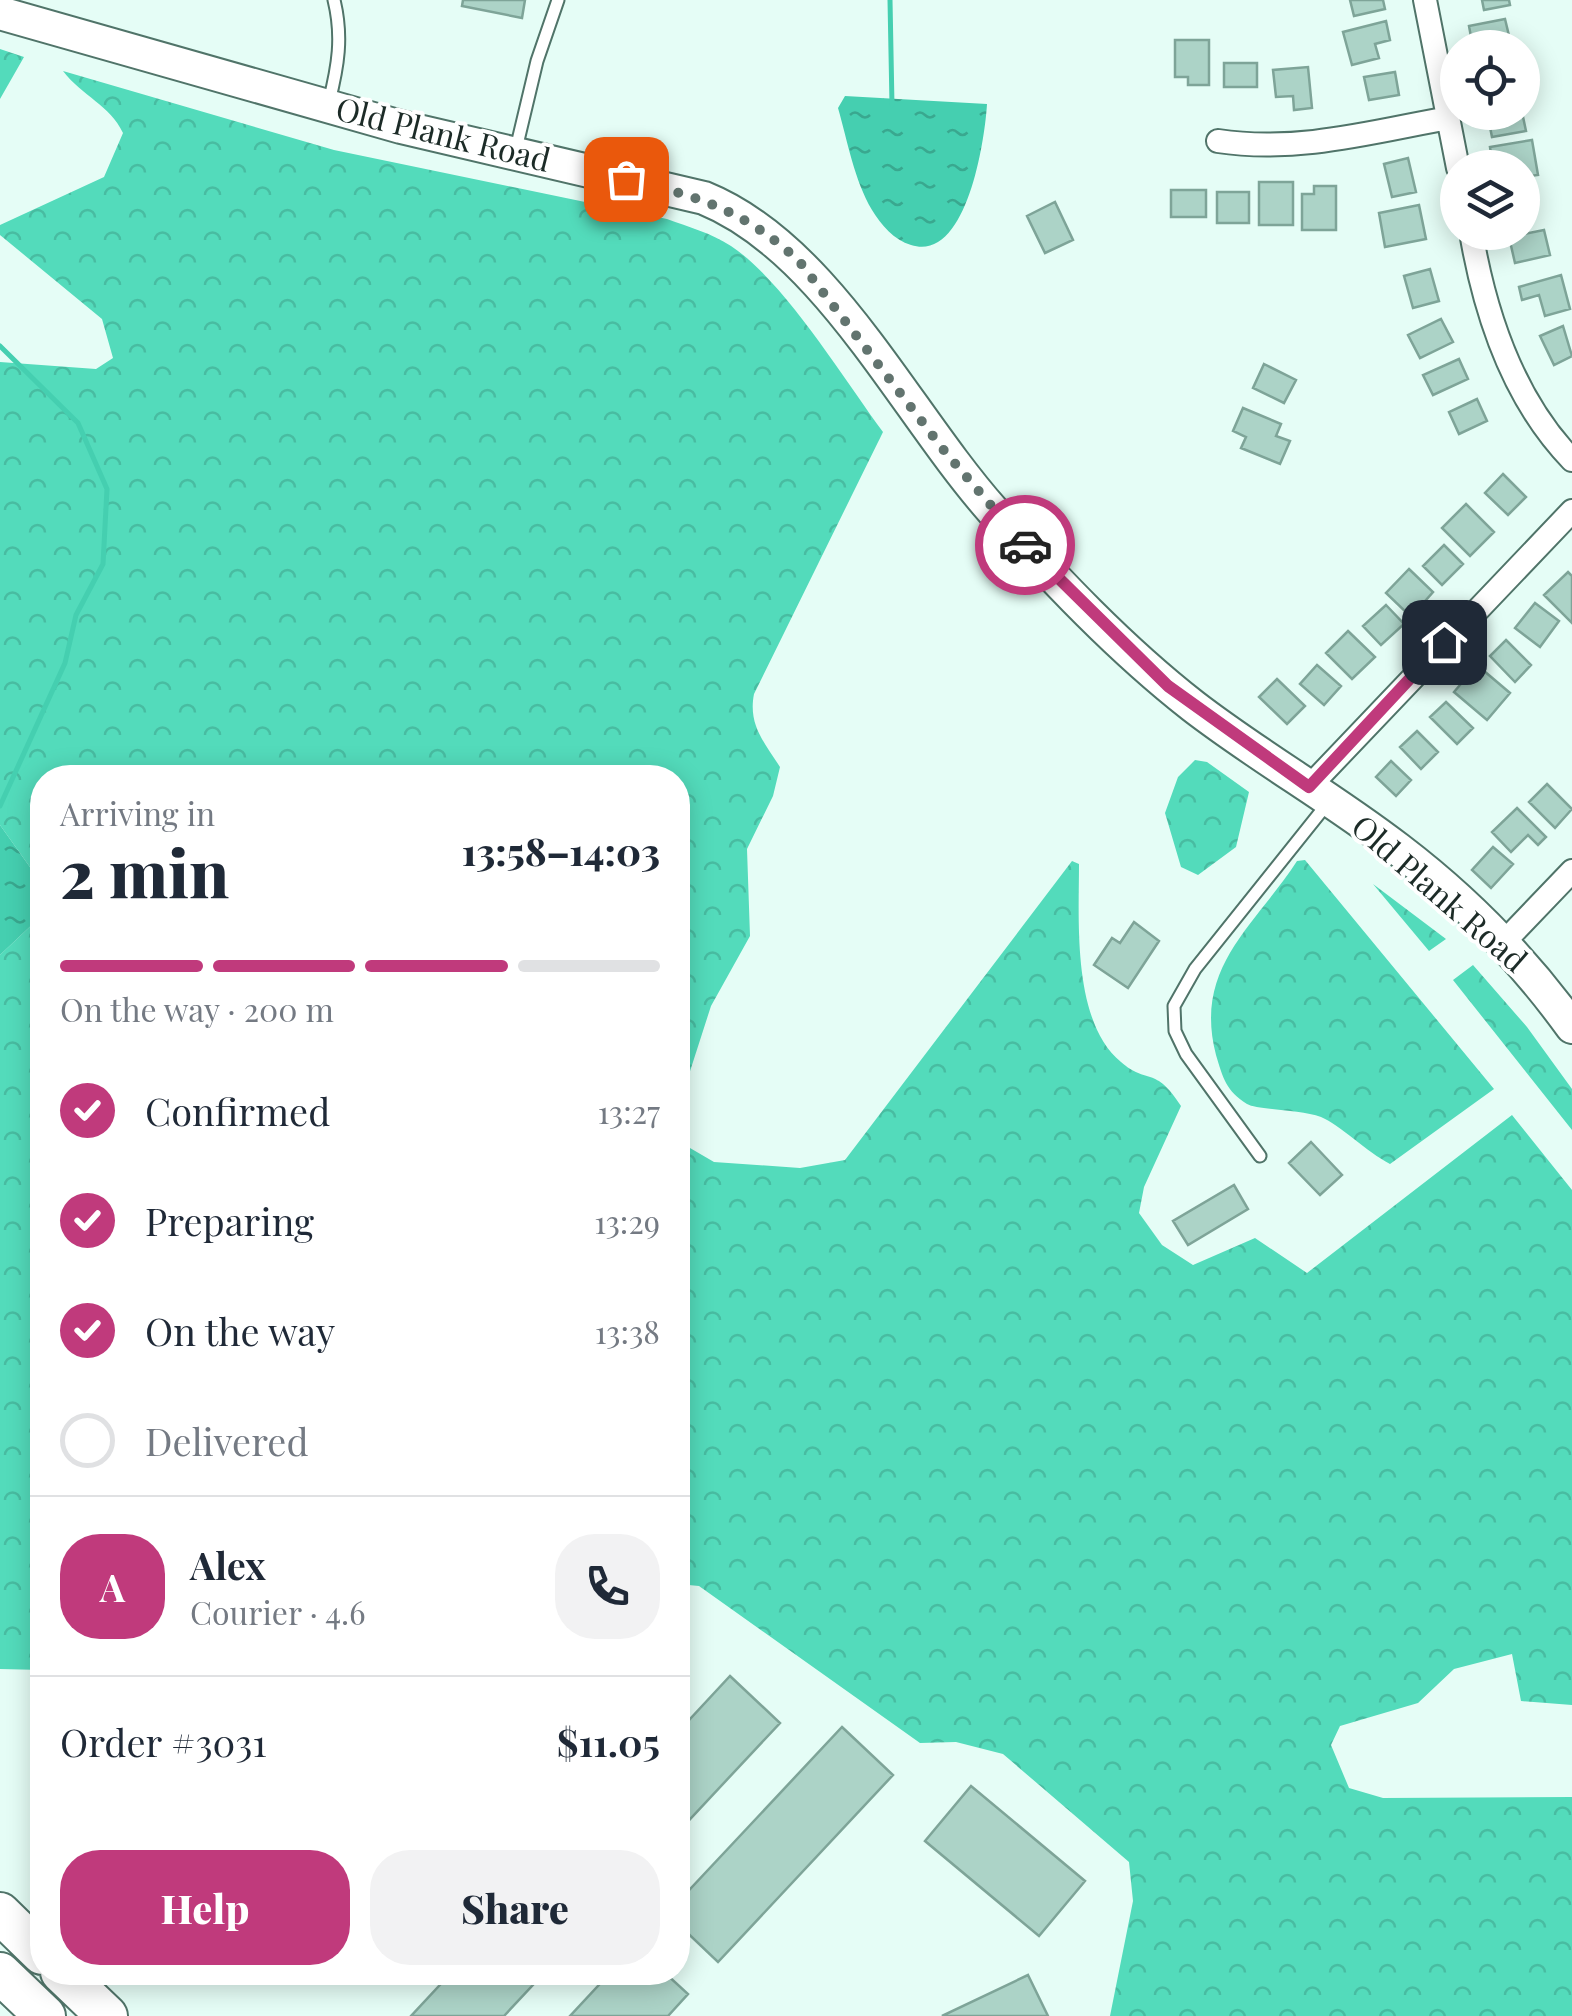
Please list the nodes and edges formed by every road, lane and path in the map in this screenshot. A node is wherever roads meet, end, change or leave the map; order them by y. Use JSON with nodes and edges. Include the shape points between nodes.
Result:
{"nodes":[{"id":1,"x":334,"y":0,"type":"edge"},
{"id":2,"x":558,"y":0,"type":"edge"},
{"id":3,"x":1425,"y":0,"type":"edge"},
{"id":4,"x":0,"y":13,"type":"edge"},
{"id":5,"x":1440,"y":77,"type":"edge"},
{"id":6,"x":328,"y":106,"type":"junction"},
{"id":7,"x":1440,"y":120,"type":"edge"},
{"id":8,"x":1218,"y":141,"type":"dead end"},
{"id":9,"x":516,"y":153,"type":"junction"},
{"id":10,"x":1475,"y":250,"type":"edge"},
{"id":11,"x":1572,"y":460,"type":"edge"},
{"id":12,"x":1572,"y":511,"type":"edge"},
{"id":13,"x":1320,"y":794,"type":"junction"},
{"id":14,"x":1572,"y":871,"type":"edge"},
{"id":15,"x":1504,"y":942,"type":"junction"},
{"id":16,"x":1572,"y":1027,"type":"edge"},
{"id":17,"x":1260,"y":1156,"type":"dead end"},
{"id":18,"x":0,"y":1913,"type":"edge"},
{"id":19,"x":30,"y":1942,"type":"edge"},
{"id":20,"x":0,"y":1973,"type":"edge"},
{"id":21,"x":74,"y":1985,"type":"edge"},
{"id":22,"x":44,"y":2016,"type":"edge"},
{"id":23,"x":106,"y":2016,"type":"edge"}],
"edges":[{"from":1,"to":6,"type":"lane","via":[[341,29]]},
{"from":2,"to":9,"type":"lane"},
{"from":3,"to":5,"type":"street"},
{"from":4,"to":6,"type":"street","name":"Old Plank Road"},
{"from":6,"to":9,"type":"street","name":"Old Plank Road"},
{"from":7,"to":8,"type":"street","via":[[1320,142]]},
{"from":9,"to":13,"type":"street","name":"Old Plank Road","via":[[704,198],[772,236],[832,300],[992,509],[1059,582],[1180,696]]},
{"from":10,"to":11,"type":"street","via":[[1510,369]]},
{"from":12,"to":13,"type":"street"},
{"from":13,"to":15,"type":"street","name":"Old Plank Road","via":[[1399,850]]},
{"from":13,"to":17,"type":"lane","via":[[1174,1006],[1175,1031],[1186,1054]]},
{"from":14,"to":15,"type":"street"},
{"from":15,"to":16,"type":"street","name":"Old Plank Road"},
{"from":18,"to":19,"type":"highway"},
{"from":20,"to":22,"type":"highway"},
{"from":21,"to":23,"type":"highway"}]}
